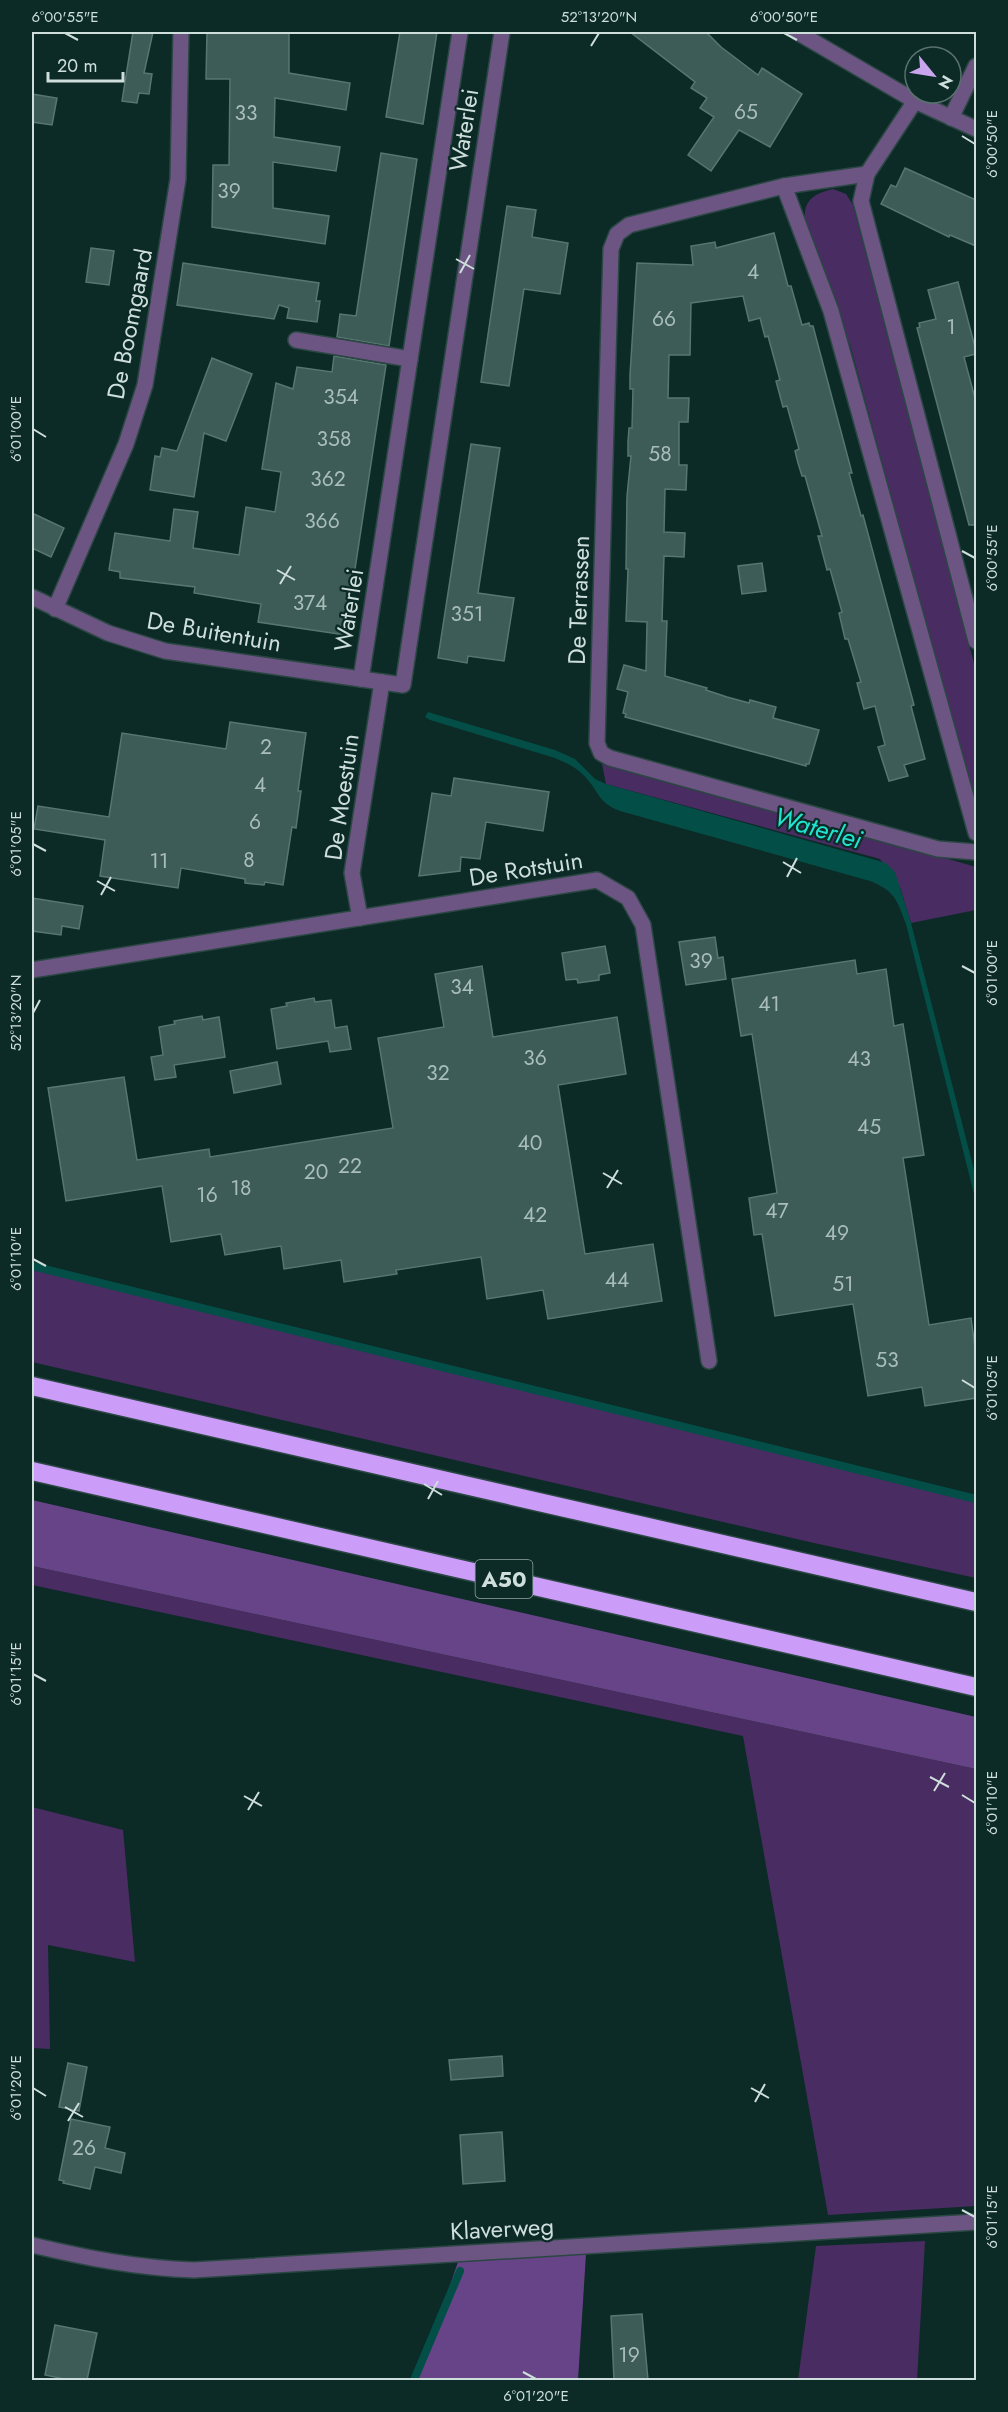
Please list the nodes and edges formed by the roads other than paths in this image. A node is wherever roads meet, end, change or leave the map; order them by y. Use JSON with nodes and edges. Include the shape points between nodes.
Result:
{"nodes":[{"id":1,"x":181,"y":32,"type":"edge"},
{"id":2,"x":460,"y":32,"type":"edge"},
{"id":3,"x":502,"y":32,"type":"edge"},
{"id":4,"x":797,"y":32,"type":"edge"},
{"id":5,"x":976,"y":66,"type":"edge"},
{"id":6,"x":903,"y":94,"type":"edge"},
{"id":7,"x":912,"y":105,"type":"edge"},
{"id":8,"x":923,"y":105,"type":"edge"},
{"id":9,"x":951,"y":118,"type":"junction"},
{"id":10,"x":976,"y":129,"type":"edge"},
{"id":11,"x":867,"y":174,"type":"junction"},
{"id":12,"x":784,"y":186,"type":"junction"},
{"id":13,"x":296,"y":340,"type":"dead end"},
{"id":14,"x":410,"y":359,"type":"junction"},
{"id":15,"x":32,"y":597,"type":"edge"},
{"id":16,"x":55,"y":609,"type":"junction"},
{"id":17,"x":976,"y":641,"type":"edge"},
{"id":18,"x":361,"y":679,"type":"junction"},
{"id":19,"x":382,"y":682,"type":"junction"},
{"id":20,"x":976,"y":833,"type":"edge"},
{"id":21,"x":976,"y":852,"type":"edge"},
{"id":22,"x":360,"y":918,"type":"junction"},
{"id":23,"x":32,"y":970,"type":"edge"},
{"id":24,"x":709,"y":1361,"type":"dead end"},
{"id":25,"x":32,"y":1386,"type":"edge"},
{"id":26,"x":32,"y":1471,"type":"edge"},
{"id":27,"x":976,"y":1602,"type":"edge"},
{"id":28,"x":976,"y":1687,"type":"edge"},
{"id":29,"x":976,"y":2222,"type":"edge"},
{"id":30,"x":32,"y":2245,"type":"edge"}],
"edges":[{"from":1,"to":16,"type":"street","name":"De Boomgaard","via":[[178,179],[145,385],[126,444]]},
{"from":2,"to":14,"type":"street","name":"Waterlei"},
{"from":3,"to":19,"type":"street","name":"Waterlei","via":[[403,685]]},
{"from":4,"to":6,"type":"street"},
{"from":5,"to":9,"type":"street"},
{"from":7,"to":11,"type":"street"},
{"from":8,"to":9,"type":"street"},
{"from":9,"to":10,"type":"street"},
{"from":11,"to":12,"type":"street","name":"De Terrassen"},
{"from":11,"to":17,"type":"street","via":[[861,201]]},
{"from":12,"to":20,"type":"street","via":[[831,311]]},
{"from":12,"to":21,"type":"street","name":"De Terrassen","via":[[628,225],[617,234],[611,249],[597,743],[601,753],[621,761],[938,849]]},
{"from":13,"to":14,"type":"street"},
{"from":14,"to":18,"type":"street","name":"Waterlei"},
{"from":15,"to":16,"type":"street","name":"De Buitentuin"},
{"from":16,"to":18,"type":"street","name":"De Buitentuin","via":[[108,633],[165,651]]},
{"from":18,"to":19,"type":"street","name":"Waterlei"},
{"from":19,"to":22,"type":"street","name":"De Moestuin","via":[[352,873]]},
{"from":22,"to":23,"type":"street","name":"De Rotstuin"},
{"from":22,"to":24,"type":"street","name":"De Rotstuin","via":[[597,880],[628,898],[643,925]]},
{"from":25,"to":27,"type":"highway"},
{"from":26,"to":28,"type":"highway","number":"A50"},
{"from":29,"to":30,"type":"street","name":"Klaverweg","via":[[194,2270],[107,2263]]}]}
